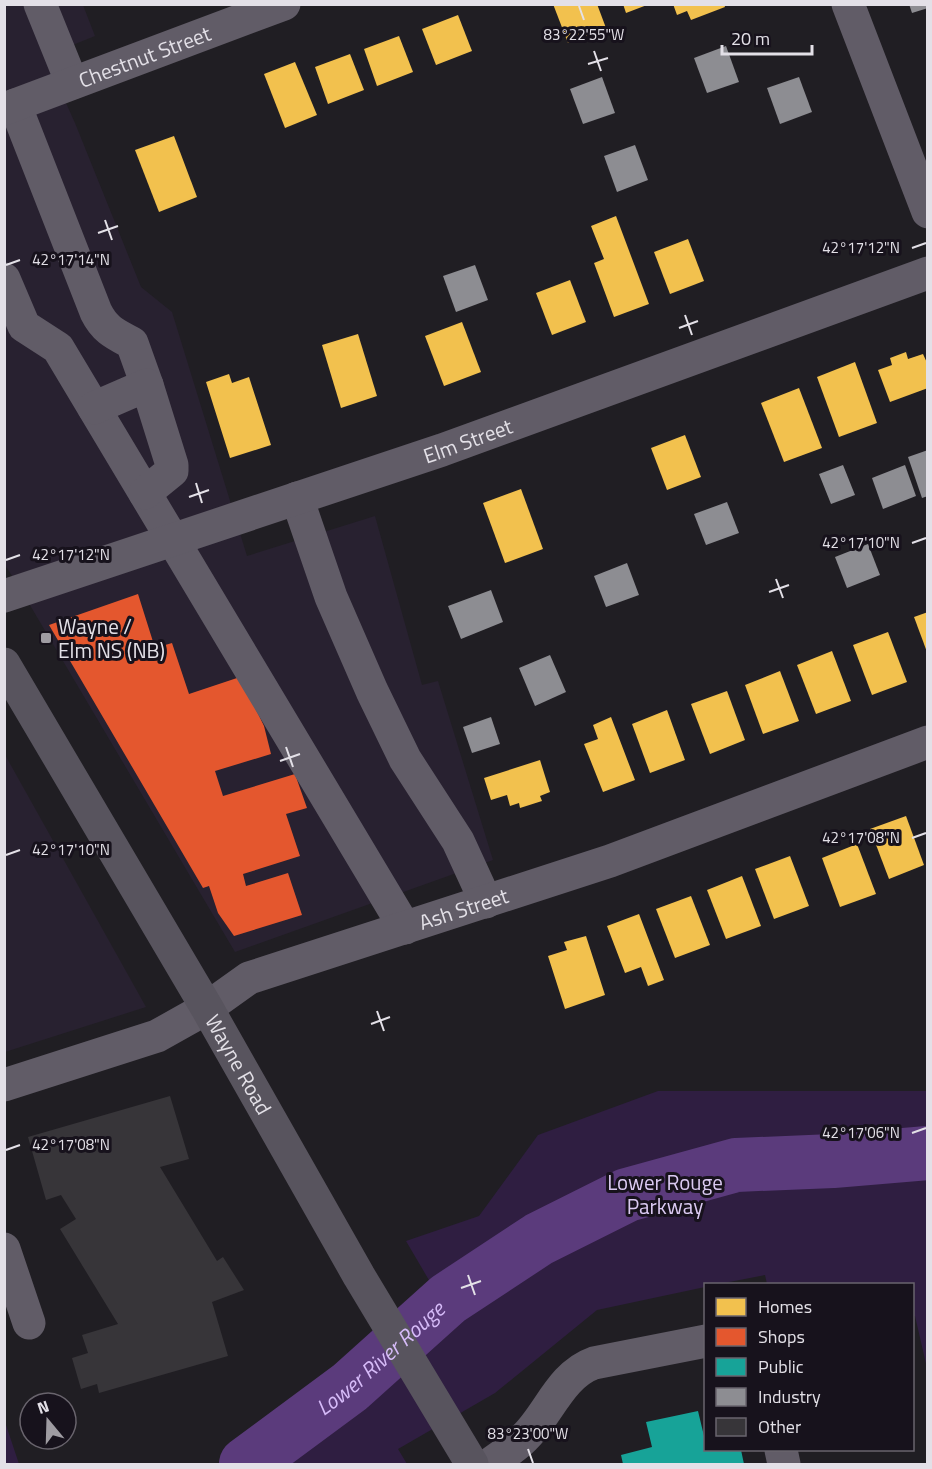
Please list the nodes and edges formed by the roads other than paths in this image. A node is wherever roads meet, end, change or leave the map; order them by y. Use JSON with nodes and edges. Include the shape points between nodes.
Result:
{"nodes":[{"id":1,"x":40,"y":4,"type":"edge"},
{"id":2,"x":284,"y":4,"type":"edge"},
{"id":3,"x":848,"y":4,"type":"edge"},
{"id":4,"x":72,"y":83,"type":"junction"},
{"id":5,"x":10,"y":106,"type":"edge"},
{"id":6,"x":927,"y":212,"type":"edge"},
{"id":7,"x":927,"y":273,"type":"edge"},
{"id":8,"x":4,"y":279,"type":"edge"},
{"id":9,"x":147,"y":385,"type":"junction"},
{"id":10,"x":94,"y":408,"type":"junction"},
{"id":11,"x":145,"y":493,"type":"junction"},
{"id":12,"x":297,"y":498,"type":"junction"},
{"id":13,"x":173,"y":539,"type":"junction"},
{"id":14,"x":4,"y":596,"type":"edge"},
{"id":15,"x":4,"y":664,"type":"edge"},
{"id":16,"x":927,"y":742,"type":"edge"},
{"id":17,"x":486,"y":902,"type":"junction"},
{"id":18,"x":405,"y":928,"type":"junction"},
{"id":19,"x":207,"y":1008,"type":"junction"},
{"id":20,"x":9,"y":1074,"type":"edge"},
{"id":21,"x":4,"y":1249,"type":"edge"},
{"id":22,"x":29,"y":1323,"type":"dead end"},
{"id":23,"x":704,"y":1341,"type":"edge"},
{"id":24,"x":471,"y":1464,"type":"edge"},
{"id":25,"x":490,"y":1464,"type":"edge"}],
"edges":[{"from":1,"to":4,"type":"street"},
{"from":2,"to":4,"type":"street","name":"Chestnut Street"},
{"from":3,"to":6,"type":"street"},
{"from":4,"to":5,"type":"street","name":"Chestnut Street"},
{"from":5,"to":9,"type":"street","via":[[96,312],[107,329],[132,343]]},
{"from":7,"to":12,"type":"street","name":"Elm Street","via":[[442,450]]},
{"from":8,"to":10,"type":"street","via":[[24,326],[58,348]]},
{"from":9,"to":10,"type":"street"},
{"from":9,"to":11,"type":"street","via":[[172,471]]},
{"from":10,"to":11,"type":"street"},
{"from":11,"to":13,"type":"street"},
{"from":12,"to":13,"type":"street","name":"Elm Street"},
{"from":12,"to":17,"type":"street","via":[[331,597],[372,691],[405,759],[459,841]]},
{"from":13,"to":14,"type":"street","name":"Elm Street"},
{"from":13,"to":18,"type":"street"},
{"from":15,"to":19,"type":"main road","name":"Wayne Road"},
{"from":16,"to":17,"type":"street","name":"Ash Street","via":[[610,861]]},
{"from":17,"to":18,"type":"street","name":"Ash Street"},
{"from":18,"to":19,"type":"street","name":"Ash Street","via":[[249,978]]},
{"from":19,"to":20,"type":"street","name":"Ash Street","via":[[156,1036]]},
{"from":19,"to":24,"type":"main road","name":"Wayne Road"},
{"from":21,"to":22,"type":"street"},
{"from":23,"to":25,"type":"street","via":[[585,1367],[564,1387],[525,1438]]}]}
